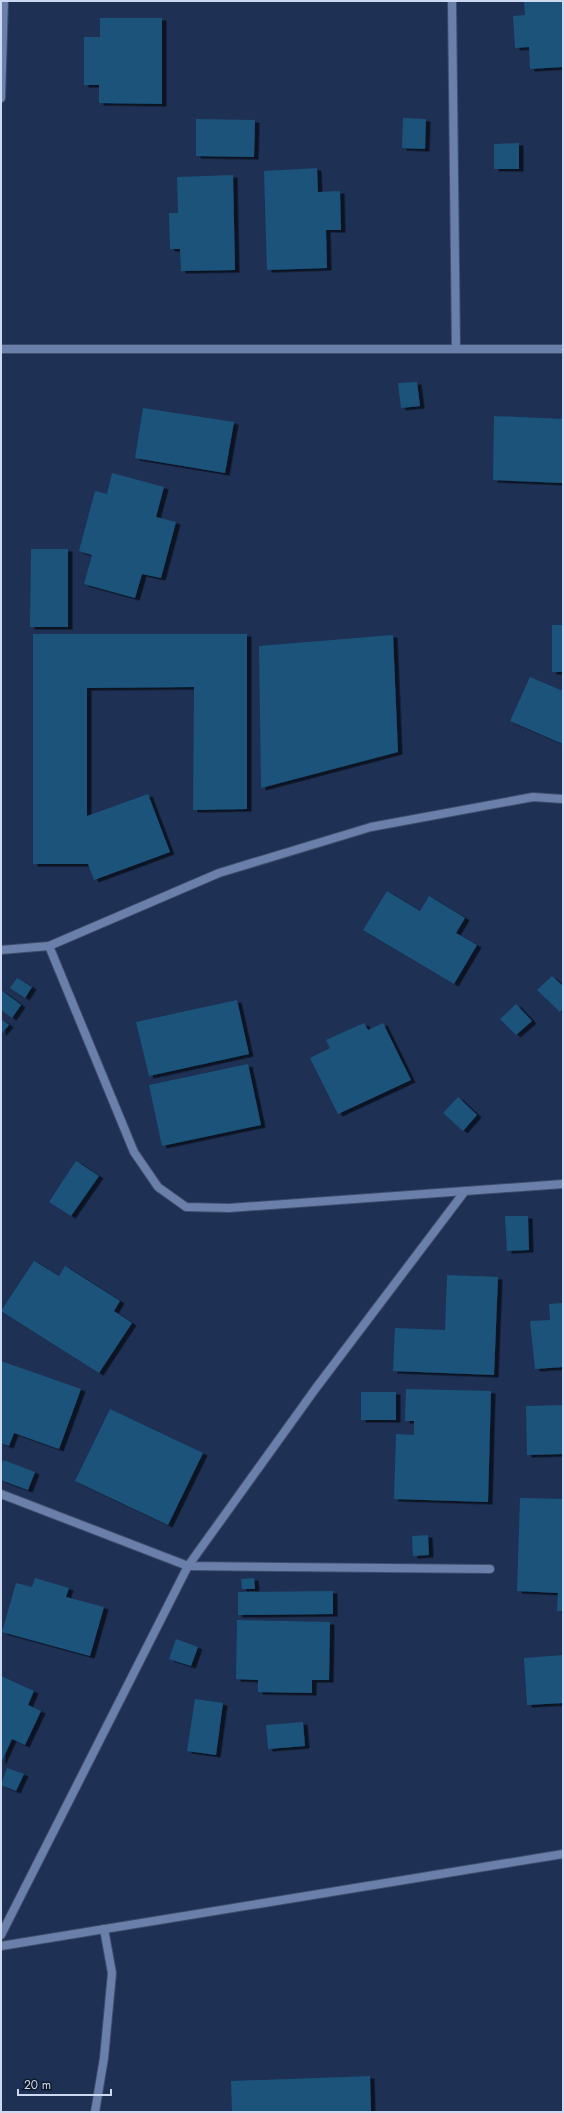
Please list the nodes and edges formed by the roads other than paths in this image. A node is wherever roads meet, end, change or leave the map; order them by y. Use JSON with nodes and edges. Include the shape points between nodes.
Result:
{"nodes":[{"id":1,"x":4,"y":1,"type":"edge"},
{"id":2,"x":452,"y":1,"type":"edge"},
{"id":3,"x":1,"y":98,"type":"edge"},
{"id":4,"x":1,"y":349,"type":"edge"},
{"id":5,"x":456,"y":349,"type":"junction"},
{"id":6,"x":563,"y":349,"type":"edge"},
{"id":7,"x":563,"y":800,"type":"edge"},
{"id":8,"x":49,"y":946,"type":"junction"},
{"id":9,"x":1,"y":950,"type":"edge"},
{"id":10,"x":563,"y":1184,"type":"edge"},
{"id":11,"x":465,"y":1191,"type":"junction"},
{"id":12,"x":1,"y":1494,"type":"edge"},
{"id":13,"x":188,"y":1566,"type":"junction"},
{"id":14,"x":490,"y":1569,"type":"dead end"},
{"id":15,"x":563,"y":1854,"type":"edge"},
{"id":16,"x":104,"y":1929,"type":"junction"},
{"id":17,"x":1,"y":1935,"type":"edge"},
{"id":18,"x":1,"y":1946,"type":"edge"},
{"id":19,"x":95,"y":2112,"type":"edge"}],
"edges":[{"from":1,"to":3,"type":"street"},
{"from":2,"to":5,"type":"street"},
{"from":4,"to":5,"type":"street"},
{"from":5,"to":6,"type":"street"},
{"from":7,"to":8,"type":"street","via":[[532,798],[371,827],[220,873]]},
{"from":8,"to":9,"type":"street"},
{"from":8,"to":11,"type":"street","via":[[134,1152],[158,1187],[186,1207],[229,1208]]},
{"from":10,"to":11,"type":"street"},
{"from":11,"to":13,"type":"street","via":[[316,1388]]},
{"from":12,"to":13,"type":"street"},
{"from":13,"to":14,"type":"street"},
{"from":13,"to":17,"type":"street"},
{"from":15,"to":16,"type":"street"},
{"from":16,"to":18,"type":"street"},
{"from":16,"to":19,"type":"street","via":[[112,1973],[104,2058]]}]}
